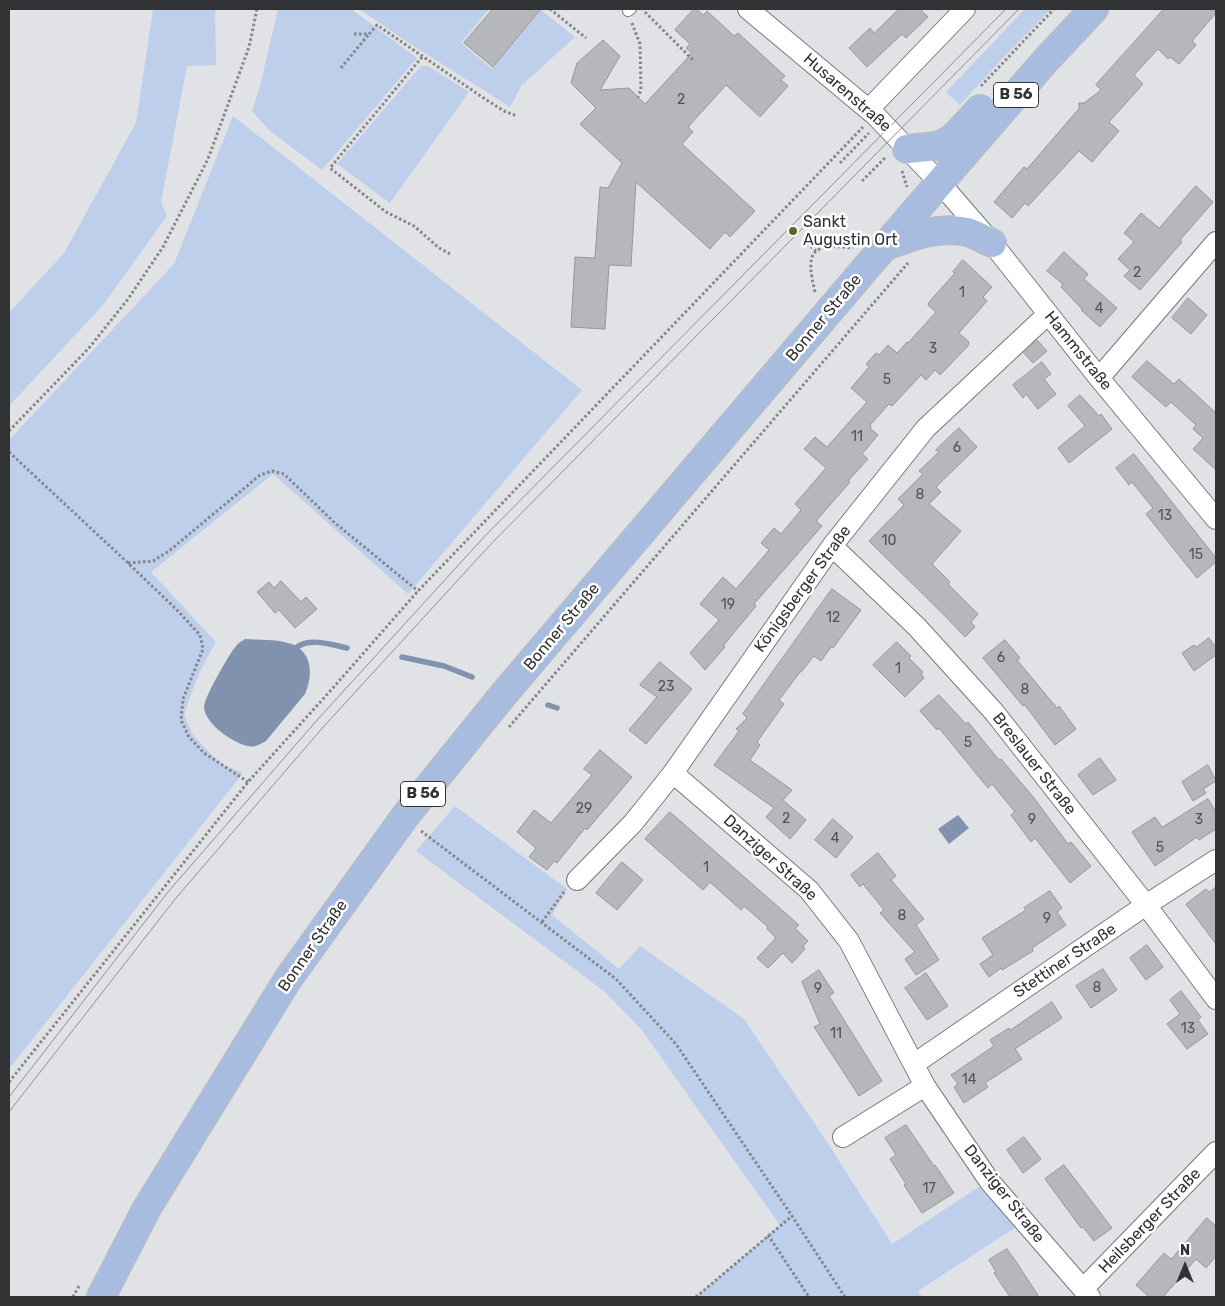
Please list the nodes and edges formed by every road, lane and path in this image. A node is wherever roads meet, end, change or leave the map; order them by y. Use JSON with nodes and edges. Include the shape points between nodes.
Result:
{"nodes":[{"id":1,"x":257,"y":9,"type":"edge"},
{"id":2,"x":550,"y":9,"type":"edge"},
{"id":3,"x":748,"y":9,"type":"edge"},
{"id":4,"x":965,"y":9,"type":"edge"},
{"id":5,"x":1054,"y":9,"type":"edge"},
{"id":6,"x":1094,"y":9,"type":"edge"},
{"id":7,"x":630,"y":10,"type":"edge"},
{"id":8,"x":354,"y":34,"type":"dead end"},
{"id":9,"x":369,"y":34,"type":"junction"},
{"id":10,"x":586,"y":38,"type":"dead end"},
{"id":11,"x":422,"y":57,"type":"junction"},
{"id":12,"x":693,"y":60,"type":"dead end"},
{"id":13,"x":341,"y":68,"type":"dead end"},
{"id":14,"x":976,"y":91,"type":"dead end"},
{"id":15,"x":638,"y":98,"type":"dead end"},
{"id":16,"x":1013,"y":99,"type":"junction"},
{"id":17,"x":517,"y":116,"type":"dead end"},
{"id":18,"x":868,"y":116,"type":"junction"},
{"id":19,"x":869,"y":134,"type":"dead end"},
{"id":20,"x":898,"y":151,"type":"junction"},
{"id":21,"x":840,"y":163,"type":"dead end"},
{"id":22,"x":862,"y":182,"type":"dead end"},
{"id":23,"x":940,"y":183,"type":"junction"},
{"id":24,"x":807,"y":242,"type":"dead end"},
{"id":25,"x":1216,"y":242,"type":"edge"},
{"id":26,"x":992,"y":244,"type":"junction"},
{"id":27,"x":884,"y":247,"type":"junction"},
{"id":28,"x":853,"y":248,"type":"dead end"},
{"id":29,"x":816,"y":251,"type":"junction"},
{"id":30,"x":452,"y":255,"type":"dead end"},
{"id":31,"x":912,"y":257,"type":"dead end"},
{"id":32,"x":815,"y":293,"type":"dead end"},
{"id":33,"x":1048,"y":314,"type":"junction"},
{"id":34,"x":1099,"y":378,"type":"junction"},
{"id":35,"x":9,"y":431,"type":"edge"},
{"id":36,"x":9,"y":452,"type":"edge"},
{"id":37,"x":1216,"y":519,"type":"edge"},
{"id":38,"x":832,"y":546,"type":"junction"},
{"id":39,"x":128,"y":563,"type":"junction"},
{"id":40,"x":418,"y":591,"type":"junction"},
{"id":41,"x":503,"y":734,"type":"dead end"},
{"id":42,"x":673,"y":773,"type":"junction"},
{"id":43,"x":248,"y":782,"type":"junction"},
{"id":44,"x":427,"y":824,"type":"dead end"},
{"id":45,"x":1216,"y":860,"type":"edge"},
{"id":46,"x":578,"y":880,"type":"joint"},
{"id":47,"x":1146,"y":905,"type":"junction"},
{"id":48,"x":542,"y":922,"type":"junction"},
{"id":49,"x":1216,"y":999,"type":"edge"},
{"id":50,"x":914,"y":1064,"type":"junction"},
{"id":51,"x":9,"y":1082,"type":"edge"},
{"id":52,"x":924,"y":1086,"type":"junction"},
{"id":53,"x":843,"y":1137,"type":"dead end"},
{"id":54,"x":1216,"y":1152,"type":"edge"},
{"id":55,"x":792,"y":1216,"type":"junction"},
{"id":56,"x":768,"y":1235,"type":"junction"},
{"id":57,"x":1086,"y":1293,"type":"edge"},
{"id":58,"x":101,"y":1297,"type":"edge"},
{"id":59,"x":696,"y":1297,"type":"edge"},
{"id":60,"x":809,"y":1297,"type":"edge"},
{"id":61,"x":845,"y":1297,"type":"edge"}],
"edges":[{"from":1,"to":35,"type":"path","via":[[249,47],[208,160],[162,247],[128,299],[89,348]]},
{"from":2,"to":10,"type":"path"},
{"from":3,"to":18,"type":"street","name":"Husarenstraße"},
{"from":4,"to":18,"type":"street"},
{"from":5,"to":14,"type":"path"},
{"from":6,"to":16,"type":"main road","name":"Bonner Straße","number":"B 56"},
{"from":7,"to":12,"type":"path","via":[[646,12]]},
{"from":7,"to":15,"type":"path","via":[[640,44],[641,90]]},
{"from":8,"to":9,"type":"path"},
{"from":9,"to":11,"type":"path","via":[[377,25]]},
{"from":9,"to":13,"type":"path"},
{"from":11,"to":17,"type":"path","via":[[504,111]]},
{"from":11,"to":30,"type":"path","via":[[330,168],[386,212],[414,226]]},
{"from":16,"to":20,"type":"main road","via":[[979,109],[952,139],[937,146]]},
{"from":16,"to":23,"type":"main road","name":"Bonner Straße","number":"B 56"},
{"from":18,"to":20,"type":"street","name":"Husarenstraße"},
{"from":18,"to":40,"type":"path"},
{"from":19,"to":21,"type":"path"},
{"from":20,"to":22,"type":"path"},
{"from":20,"to":23,"type":"street","name":"Husarenstraße"},
{"from":23,"to":26,"type":"street","name":"Hammstraße"},
{"from":23,"to":27,"type":"main road","name":"Bonner Straße","number":"B 56"},
{"from":24,"to":29,"type":"path"},
{"from":25,"to":34,"type":"street"},
{"from":26,"to":27,"type":"main road","via":[[969,232],[942,229]]},
{"from":26,"to":33,"type":"street","name":"Hammstraße"},
{"from":27,"to":58,"type":"main road","name":"Bonner Straße","number":"B 56","via":[[503,695],[406,815],[288,979],[147,1208]]},
{"from":28,"to":29,"type":"path","via":[[826,245]]},
{"from":29,"to":32,"type":"path","via":[[810,266]]},
{"from":31,"to":41,"type":"path"},
{"from":33,"to":34,"type":"street","name":"Hammstraße"},
{"from":33,"to":38,"type":"street","name":"Königsberger Straße","via":[[926,428]]},
{"from":34,"to":37,"type":"street","name":"Hammstraße"},
{"from":36,"to":39,"type":"path"},
{"from":38,"to":42,"type":"street","name":"Königsberger Straße"},
{"from":38,"to":47,"type":"street","name":"Breslauer Straße","via":[[917,628],[994,712]]},
{"from":39,"to":40,"type":"path","via":[[153,561],[169,551],[260,475],[272,471],[284,474],[335,523]]},
{"from":39,"to":43,"type":"path","via":[[200,635],[203,649],[183,699],[181,720],[189,737],[204,753]]},
{"from":40,"to":43,"type":"path"},
{"from":42,"to":46,"type":"street","name":"Königsberger Straße","via":[[633,823]]},
{"from":42,"to":50,"type":"street","name":"Danziger Straße","via":[[809,890],[849,941]]},
{"from":43,"to":51,"type":"path"},
{"from":44,"to":48,"type":"path","via":[[421,831]]},
{"from":45,"to":47,"type":"street","name":"Stettiner Straße"},
{"from":46,"to":48,"type":"path","via":[[569,886]]},
{"from":47,"to":49,"type":"street","name":"Breslauer Straße"},
{"from":47,"to":50,"type":"street","name":"Stettiner Straße"},
{"from":48,"to":55,"type":"path","via":[[616,979],[676,1044]]},
{"from":50,"to":52,"type":"street","name":"Danziger Straße"},
{"from":52,"to":53,"type":"street"},
{"from":52,"to":57,"type":"street","name":"Danziger Straße","via":[[990,1182]]},
{"from":54,"to":57,"type":"street","name":"Heilsberger Straße"},
{"from":55,"to":56,"type":"path"},
{"from":55,"to":61,"type":"path"},
{"from":56,"to":59,"type":"path"},
{"from":56,"to":60,"type":"path"}]}
